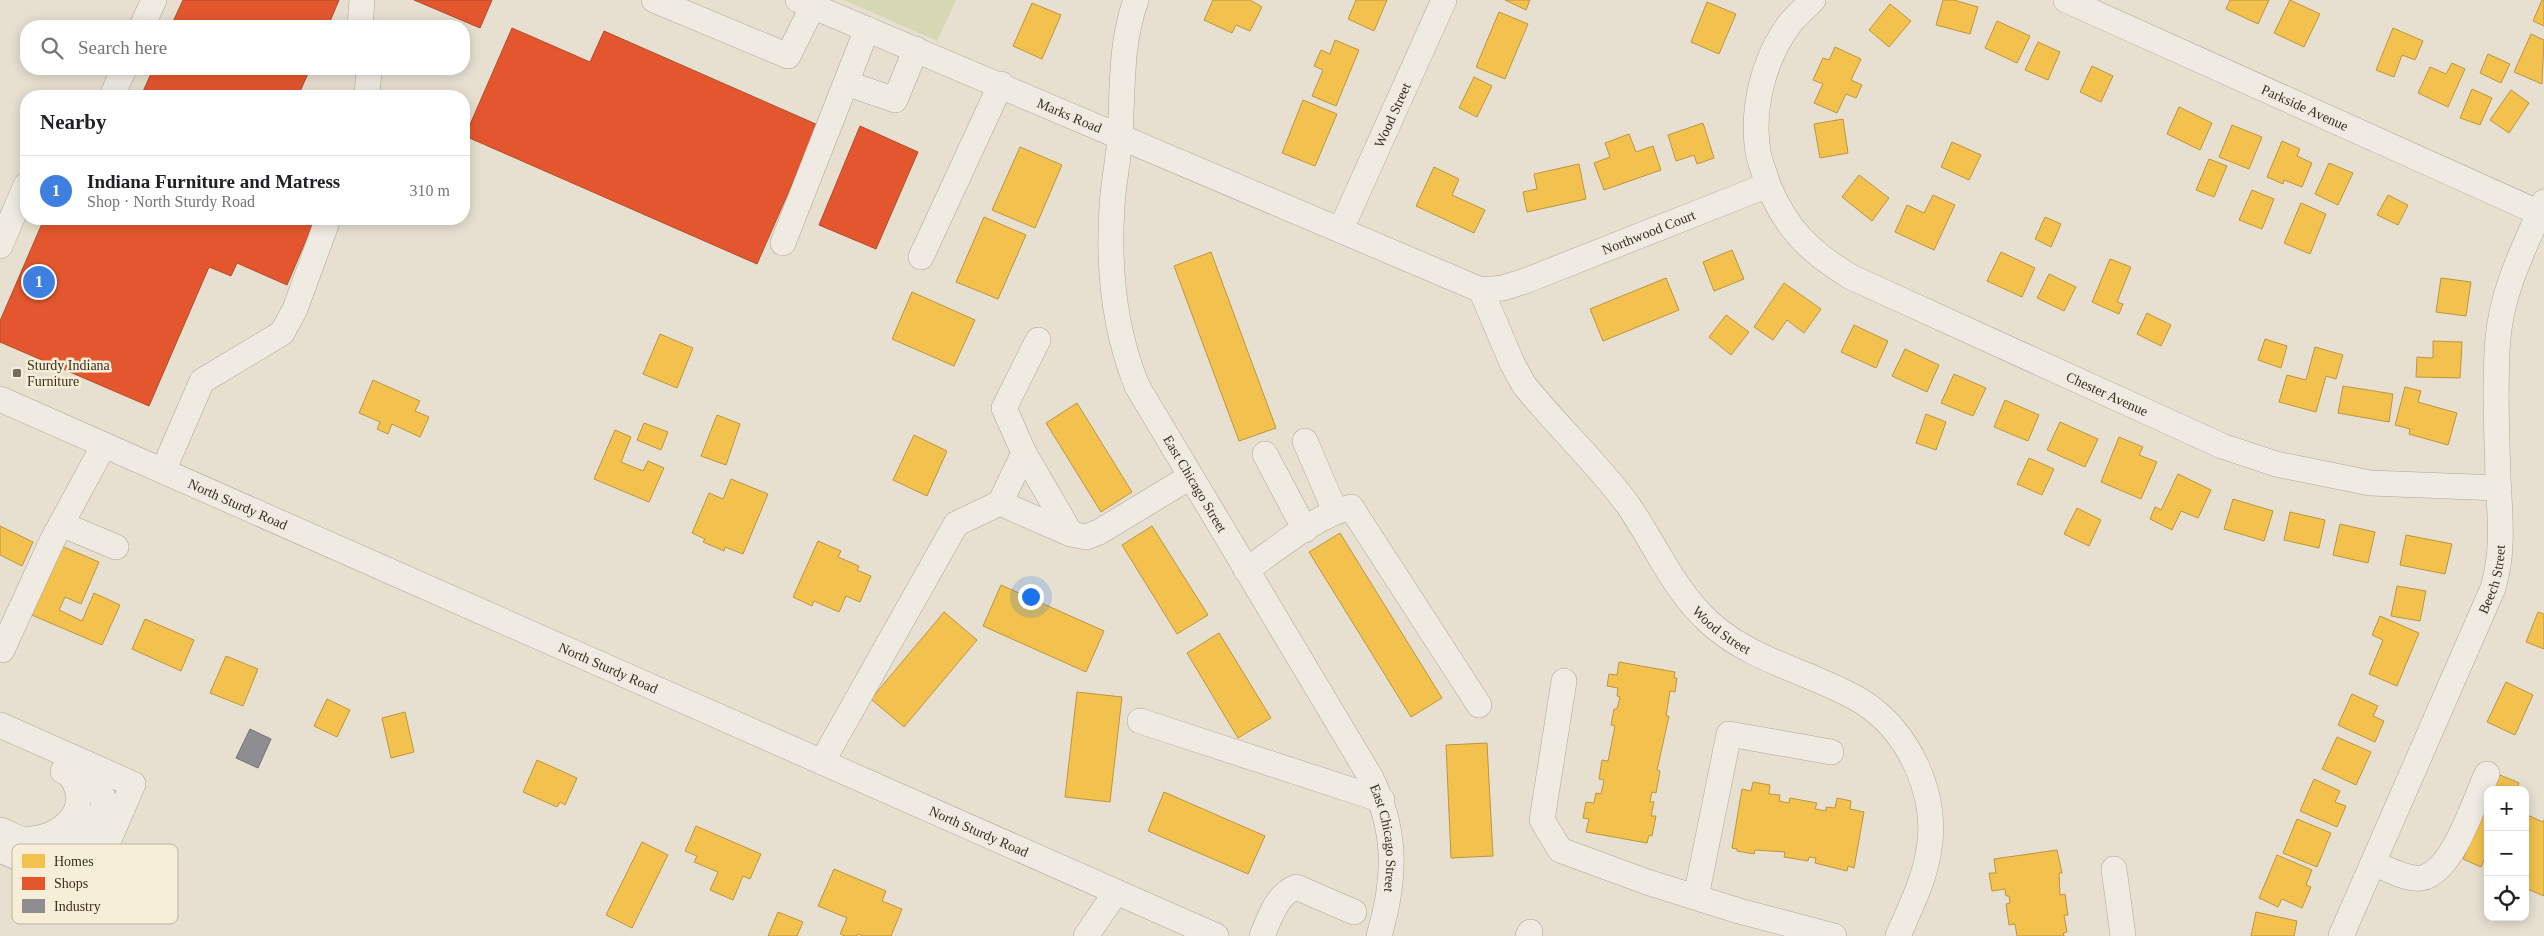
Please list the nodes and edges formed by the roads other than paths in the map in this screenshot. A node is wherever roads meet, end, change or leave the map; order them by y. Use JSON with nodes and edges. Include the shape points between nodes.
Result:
{"nodes":[{"id":1,"x":154,"y":0,"type":"edge"},
{"id":2,"x":362,"y":0,"type":"edge"},
{"id":3,"x":654,"y":0,"type":"edge"},
{"id":4,"x":1136,"y":0,"type":"edge"},
{"id":5,"x":1444,"y":0,"type":"edge"},
{"id":6,"x":1813,"y":0,"type":"edge"},
{"id":7,"x":2066,"y":0,"type":"edge"},
{"id":8,"x":806,"y":3,"type":"edge"},
{"id":9,"x":145,"y":20,"type":"edge"},
{"id":10,"x":360,"y":20,"type":"edge"},
{"id":11,"x":867,"y":29,"type":"junction"},
{"id":12,"x":916,"y":49,"type":"junction"},
{"id":13,"x":121,"y":75,"type":"edge"},
{"id":14,"x":369,"y":75,"type":"edge"},
{"id":15,"x":846,"y":83,"type":"junction"},
{"id":16,"x":1001,"y":84,"type":"junction"},
{"id":17,"x":115,"y":90,"type":"edge"},
{"id":18,"x":367,"y":90,"type":"edge"},
{"id":19,"x":1120,"y":136,"type":"junction"},
{"id":20,"x":1768,"y":185,"type":"junction"},
{"id":21,"x":20,"y":199,"type":"edge"},
{"id":22,"x":2542,"y":210,"type":"edge"},
{"id":23,"x":326,"y":225,"type":"edge"},
{"id":24,"x":1341,"y":229,"type":"junction"},
{"id":25,"x":783,"y":243,"type":"dead end"},
{"id":26,"x":0,"y":246,"type":"edge"},
{"id":27,"x":921,"y":257,"type":"dead end"},
{"id":28,"x":1481,"y":290,"type":"junction"},
{"id":29,"x":1038,"y":340,"type":"dead end"},
{"id":30,"x":0,"y":399,"type":"edge"},
{"id":31,"x":1305,"y":441,"type":"dead end"},
{"id":32,"x":104,"y":445,"type":"junction"},
{"id":33,"x":1024,"y":453,"type":"junction"},
{"id":34,"x":1265,"y":454,"type":"dead end"},
{"id":35,"x":163,"y":471,"type":"junction"},
{"id":36,"x":1190,"y":477,"type":"junction"},
{"id":37,"x":2499,"y":488,"type":"junction"},
{"id":38,"x":1000,"y":503,"type":"junction"},
{"id":39,"x":1335,"y":511,"type":"junction"},
{"id":40,"x":61,"y":524,"type":"junction"},
{"id":41,"x":1305,"y":530,"type":"junction"},
{"id":42,"x":1071,"y":534,"type":"junction"},
{"id":43,"x":116,"y":547,"type":"dead end"},
{"id":44,"x":1246,"y":570,"type":"junction"},
{"id":45,"x":2,"y":650,"type":"dead end"},
{"id":46,"x":1564,"y":681,"type":"dead end"},
{"id":47,"x":1479,"y":705,"type":"dead end"},
{"id":48,"x":1140,"y":721,"type":"dead end"},
{"id":49,"x":0,"y":725,"type":"edge"},
{"id":50,"x":0,"y":744,"type":"edge"},
{"id":51,"x":1831,"y":752,"type":"dead end"},
{"id":52,"x":822,"y":762,"type":"junction"},
{"id":53,"x":2486,"y":774,"type":"dead end"},
{"id":54,"x":1382,"y":800,"type":"junction"},
{"id":55,"x":0,"y":830,"type":"edge"},
{"id":56,"x":33,"y":844,"type":"edge"},
{"id":57,"x":68,"y":844,"type":"edge"},
{"id":58,"x":107,"y":844,"type":"edge"},
{"id":59,"x":0,"y":850,"type":"edge"},
{"id":60,"x":12,"y":855,"type":"edge"},
{"id":61,"x":2373,"y":862,"type":"junction"},
{"id":62,"x":2114,"y":868,"type":"dead end"},
{"id":63,"x":1116,"y":892,"type":"junction"},
{"id":64,"x":1696,"y":897,"type":"junction"},
{"id":65,"x":1354,"y":912,"type":"dead end"},
{"id":66,"x":1086,"y":936,"type":"edge"},
{"id":67,"x":1216,"y":936,"type":"edge"},
{"id":68,"x":1262,"y":936,"type":"edge"},
{"id":69,"x":1379,"y":936,"type":"edge"},
{"id":70,"x":1834,"y":936,"type":"edge"},
{"id":71,"x":1898,"y":936,"type":"edge"},
{"id":72,"x":2123,"y":936,"type":"edge"},
{"id":73,"x":2341,"y":936,"type":"edge"}],
"edges":[{"from":1,"to":9,"type":"street"},
{"from":2,"to":10,"type":"street"},
{"from":3,"to":8,"type":"street","via":[[788,56]]},
{"from":4,"to":19,"type":"street","name":"East Chicago Street","via":[[1125,46]]},
{"from":5,"to":24,"type":"street","name":"Wood Street"},
{"from":6,"to":20,"type":"street","via":[[1792,22],[1774,51],[1762,82],[1756,119],[1758,153]]},
{"from":7,"to":22,"type":"street","name":"Parkside Avenue"},
{"from":8,"to":11,"type":"street","name":"Marks Road"},
{"from":11,"to":12,"type":"street","name":"Marks Road"},
{"from":11,"to":15,"type":"street"},
{"from":12,"to":15,"type":"street","via":[[895,100]]},
{"from":12,"to":16,"type":"street","name":"Marks Road"},
{"from":13,"to":17,"type":"street"},
{"from":14,"to":18,"type":"street"},
{"from":15,"to":25,"type":"street"},
{"from":16,"to":19,"type":"street","name":"Marks Road"},
{"from":16,"to":27,"type":"street"},
{"from":19,"to":24,"type":"street","name":"Marks Road"},
{"from":19,"to":36,"type":"street","name":"East Chicago Street","via":[[1112,206],[1110,265],[1120,334],[1137,386]]},
{"from":20,"to":28,"type":"street","name":"Northwood Court","via":[[1526,281]]},
{"from":20,"to":37,"type":"street","name":"Chester Avenue","via":[[1779,210],[1807,246],[1825,262],[1852,278],[2222,446],[2276,464],[2370,483]]},
{"from":21,"to":26,"type":"street"},
{"from":22,"to":37,"type":"street","name":"Beech Street","via":[[2510,283],[2498,338]]},
{"from":23,"to":35,"type":"street","via":[[295,310],[282,333],[202,381]]},
{"from":24,"to":28,"type":"street"},
{"from":28,"to":71,"type":"street","name":"Wood Street","via":[[1524,385],[1626,503],[1674,580],[1709,623],[1754,653],[1861,701],[1900,738],[1924,783],[1931,832],[1922,878]]},
{"from":29,"to":33,"type":"street","via":[[1004,408]]},
{"from":30,"to":32,"type":"street","name":"North Sturdy Road"},
{"from":31,"to":39,"type":"street"},
{"from":32,"to":35,"type":"street","name":"North Sturdy Road"},
{"from":32,"to":40,"type":"street"},
{"from":33,"to":38,"type":"street"},
{"from":33,"to":42,"type":"street"},
{"from":34,"to":41,"type":"street"},
{"from":35,"to":52,"type":"street","name":"North Sturdy Road"},
{"from":36,"to":42,"type":"street","via":[[1099,532],[1086,537]]},
{"from":36,"to":44,"type":"street","name":"East Chicago Street"},
{"from":37,"to":61,"type":"street","name":"Beech Street","via":[[2502,543],[2493,588]]},
{"from":38,"to":42,"type":"street"},
{"from":38,"to":52,"type":"street","via":[[956,524]]},
{"from":39,"to":41,"type":"street"},
{"from":39,"to":47,"type":"street","via":[[1351,507]]},
{"from":40,"to":43,"type":"street"},
{"from":40,"to":45,"type":"street"},
{"from":41,"to":44,"type":"street"},
{"from":44,"to":54,"type":"street","name":"East Chicago Street"},
{"from":46,"to":64,"type":"street","via":[[1542,820],[1560,850]]},
{"from":48,"to":54,"type":"street"},
{"from":49,"to":58,"type":"street","via":[[133,784]]},
{"from":50,"to":57,"type":"street","via":[[68,773],[100,792],[103,809],[94,828],[85,838]]},
{"from":51,"to":64,"type":"street","via":[[1729,734]]},
{"from":52,"to":63,"type":"street","name":"North Sturdy Road"},
{"from":53,"to":61,"type":"street","via":[[2449,858],[2436,872],[2419,878]]},
{"from":54,"to":69,"type":"street","name":"East Chicago Street","via":[[1392,860],[1389,898]]},
{"from":55,"to":56,"type":"street"},
{"from":59,"to":60,"type":"street"},
{"from":61,"to":73,"type":"street","name":"Beech Street"},
{"from":62,"to":72,"type":"street"},
{"from":63,"to":66,"type":"street"},
{"from":63,"to":67,"type":"street","name":"North Sturdy Road"},
{"from":64,"to":70,"type":"street"},
{"from":65,"to":68,"type":"street","via":[[1296,887],[1285,891]]}]}
